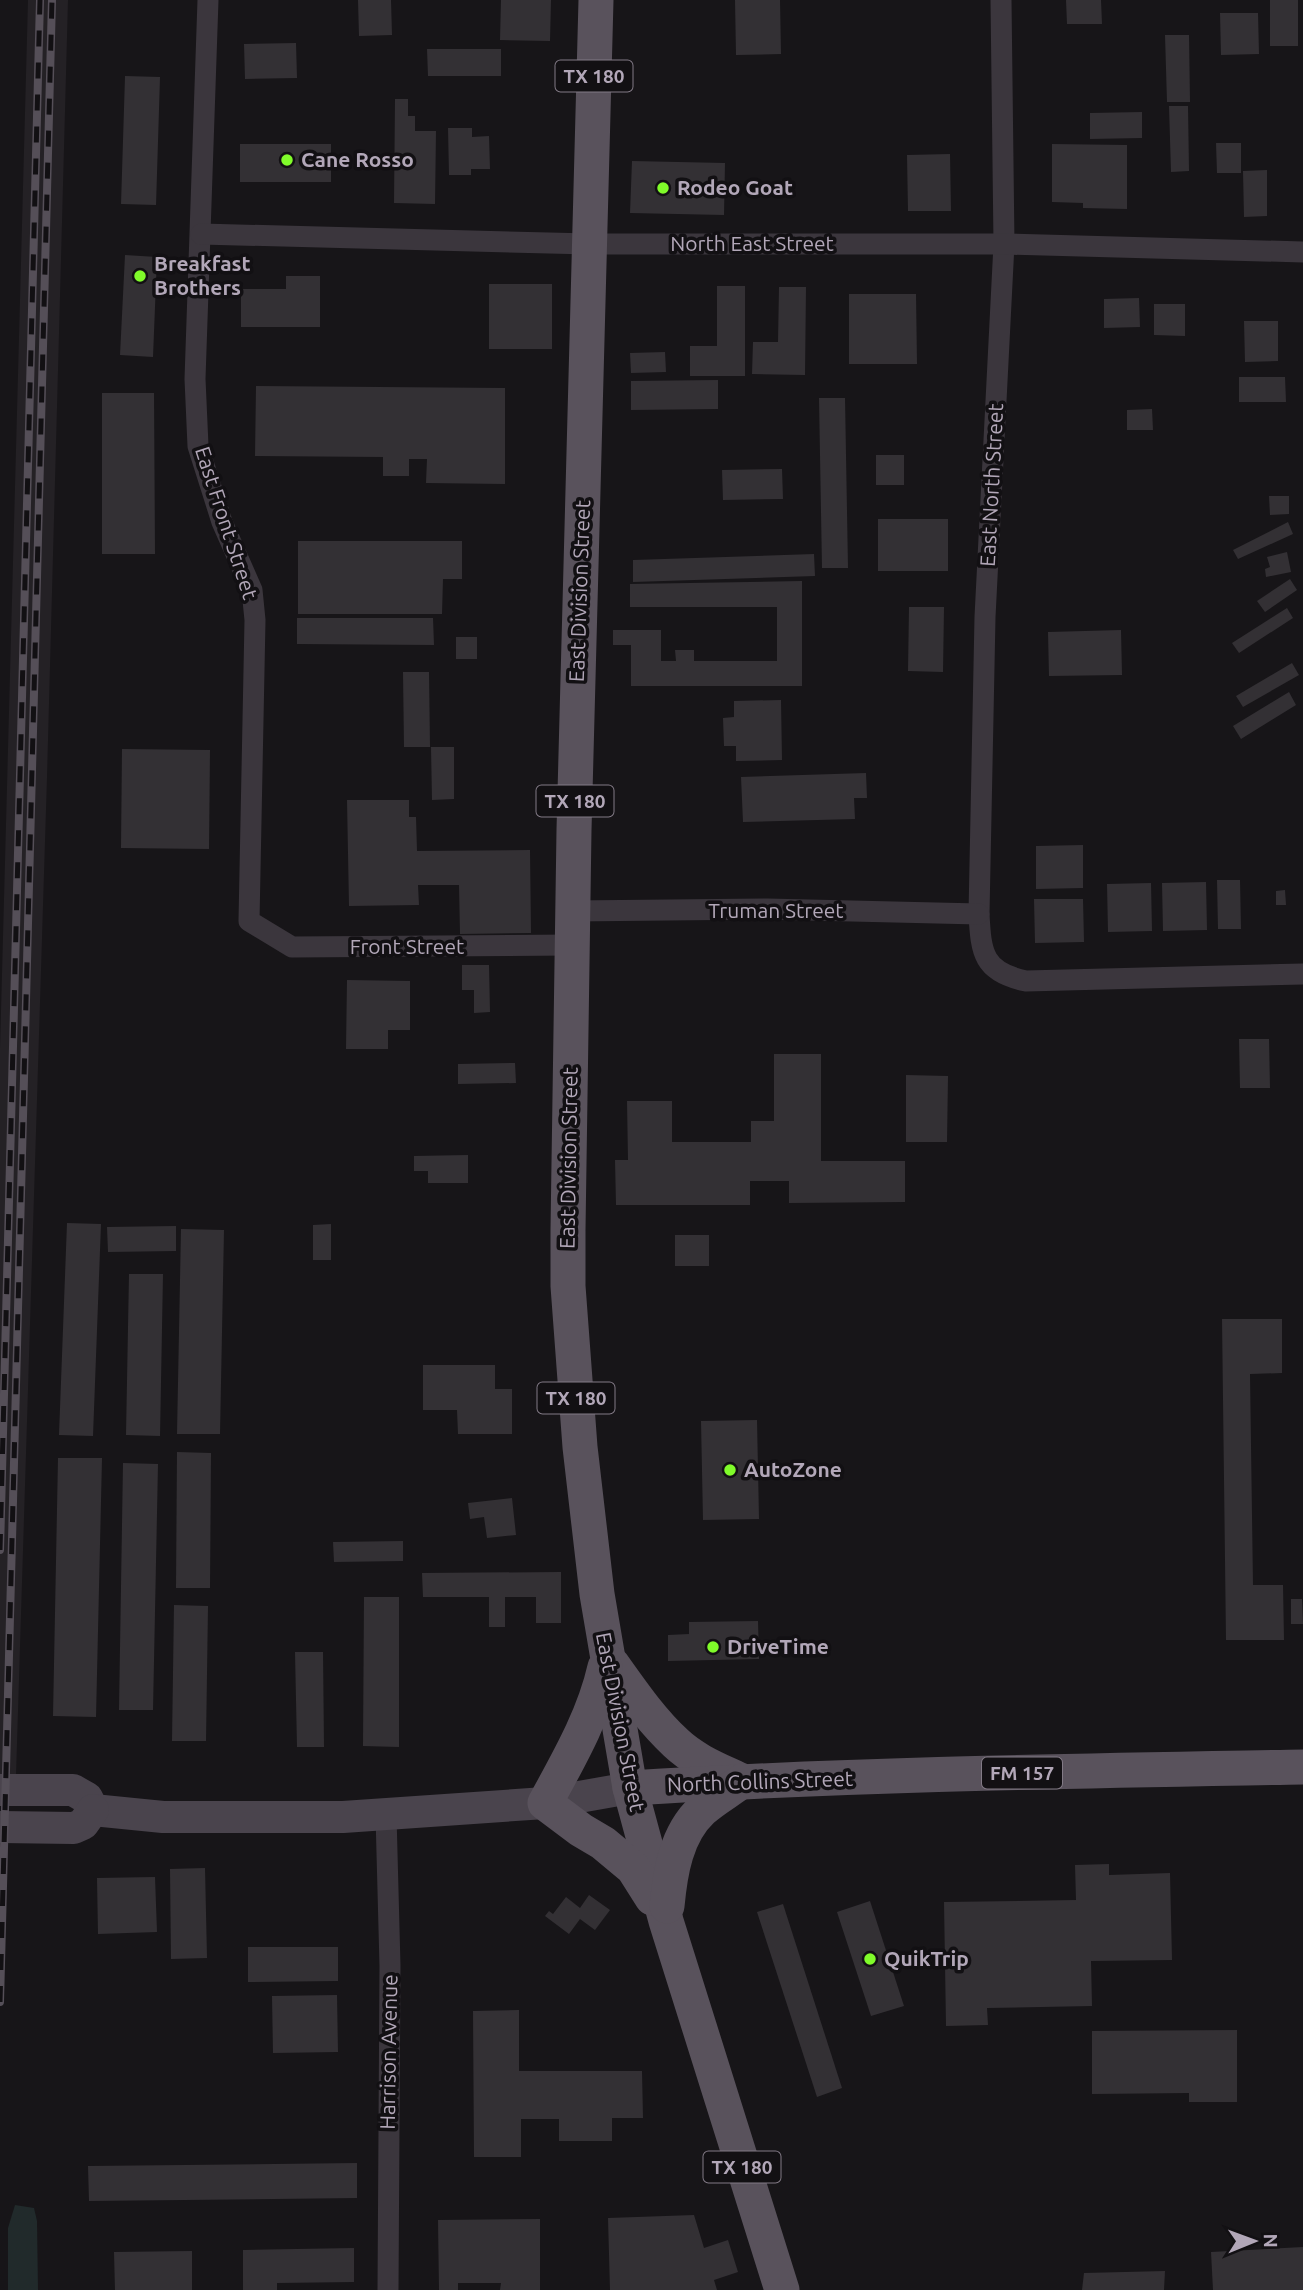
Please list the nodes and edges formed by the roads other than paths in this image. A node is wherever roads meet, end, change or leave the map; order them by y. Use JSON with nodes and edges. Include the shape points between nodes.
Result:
{"nodes":[{"id":1,"x":208,"y":0,"type":"edge"},
{"id":2,"x":596,"y":0,"type":"edge"},
{"id":3,"x":1002,"y":0,"type":"edge"},
{"id":4,"x":201,"y":234,"type":"junction"},
{"id":5,"x":590,"y":244,"type":"junction"},
{"id":6,"x":1003,"y":244,"type":"junction"},
{"id":7,"x":1303,"y":252,"type":"edge"},
{"id":8,"x":573,"y":911,"type":"junction"},
{"id":9,"x":979,"y":914,"type":"junction"},
{"id":10,"x":249,"y":921,"type":"joint"},
{"id":11,"x":572,"y":945,"type":"junction"},
{"id":12,"x":1303,"y":974,"type":"edge"},
{"id":13,"x":607,"y":1657,"type":"junction"},
{"id":14,"x":1303,"y":1767,"type":"edge"},
{"id":15,"x":742,"y":1781,"type":"junction"},
{"id":16,"x":630,"y":1788,"type":"junction"},
{"id":17,"x":3,"y":1790,"type":"edge"},
{"id":18,"x":545,"y":1803,"type":"junction"},
{"id":19,"x":93,"y":1810,"type":"junction"},
{"id":20,"x":386,"y":1815,"type":"junction"},
{"id":21,"x":2,"y":1827,"type":"edge"},
{"id":22,"x":666,"y":1921,"type":"junction"},
{"id":23,"x":388,"y":2290,"type":"edge"},
{"id":24,"x":782,"y":2290,"type":"edge"}],
"edges":[{"from":1,"to":4,"type":"street","name":"East Front Street"},
{"from":2,"to":5,"type":"main road","name":"East Division Street","number":"TX 180"},
{"from":3,"to":6,"type":"street","name":"East North Street"},
{"from":4,"to":5,"type":"street","name":"North East Street"},
{"from":4,"to":10,"type":"street","name":"East Front Street","via":[[195,379],[198,446],[222,522],[253,590]]},
{"from":5,"to":6,"type":"street","name":"North East Street"},
{"from":5,"to":8,"type":"main road","name":"East Division Street","number":"TX 180"},
{"from":6,"to":7,"type":"street","name":"North East Street"},
{"from":6,"to":9,"type":"street","name":"East North Street","via":[[985,617]]},
{"from":8,"to":9,"type":"street","name":"Truman Street"},
{"from":8,"to":11,"type":"main road","name":"East Division Street","number":"TX 180"},
{"from":9,"to":12,"type":"street","name":"East North Street","via":[[981,947],[992,968],[1026,981]]},
{"from":10,"to":11,"type":"street","name":"Front Street","via":[[292,947]]},
{"from":11,"to":13,"type":"main road","name":"East Division Street","number":"TX 180","via":[[568,1286],[580,1447]]},
{"from":13,"to":15,"type":"main road","via":[[642,1706],[678,1745]]},
{"from":13,"to":16,"type":"main road","name":"East Division Street","number":"TX 180"},
{"from":13,"to":18,"type":"main road","via":[[598,1696]]},
{"from":14,"to":15,"type":"main road","name":"North Collins Street","number":"FM 157"},
{"from":15,"to":16,"type":"main road","name":"North Collins Street","number":"FM 157"},
{"from":15,"to":22,"type":"main road","via":[[700,1812],[678,1846]]},
{"from":16,"to":18,"type":"main road","name":"North Collins Street"},
{"from":16,"to":22,"type":"main road","name":"East Division Street","number":"TX 180"},
{"from":17,"to":19,"type":"main road","via":[[73,1790],[87,1798]]},
{"from":18,"to":20,"type":"main road","name":"North Collins Street"},
{"from":18,"to":22,"type":"main road","via":[[633,1868]]},
{"from":19,"to":20,"type":"main road","name":"North Collins Street","via":[[163,1817]]},
{"from":19,"to":21,"type":"main road","via":[[74,1828]]},
{"from":20,"to":23,"type":"street","name":"Harrison Avenue"},
{"from":22,"to":24,"type":"main road","name":"East Division Street","number":"TX 180"}]}
